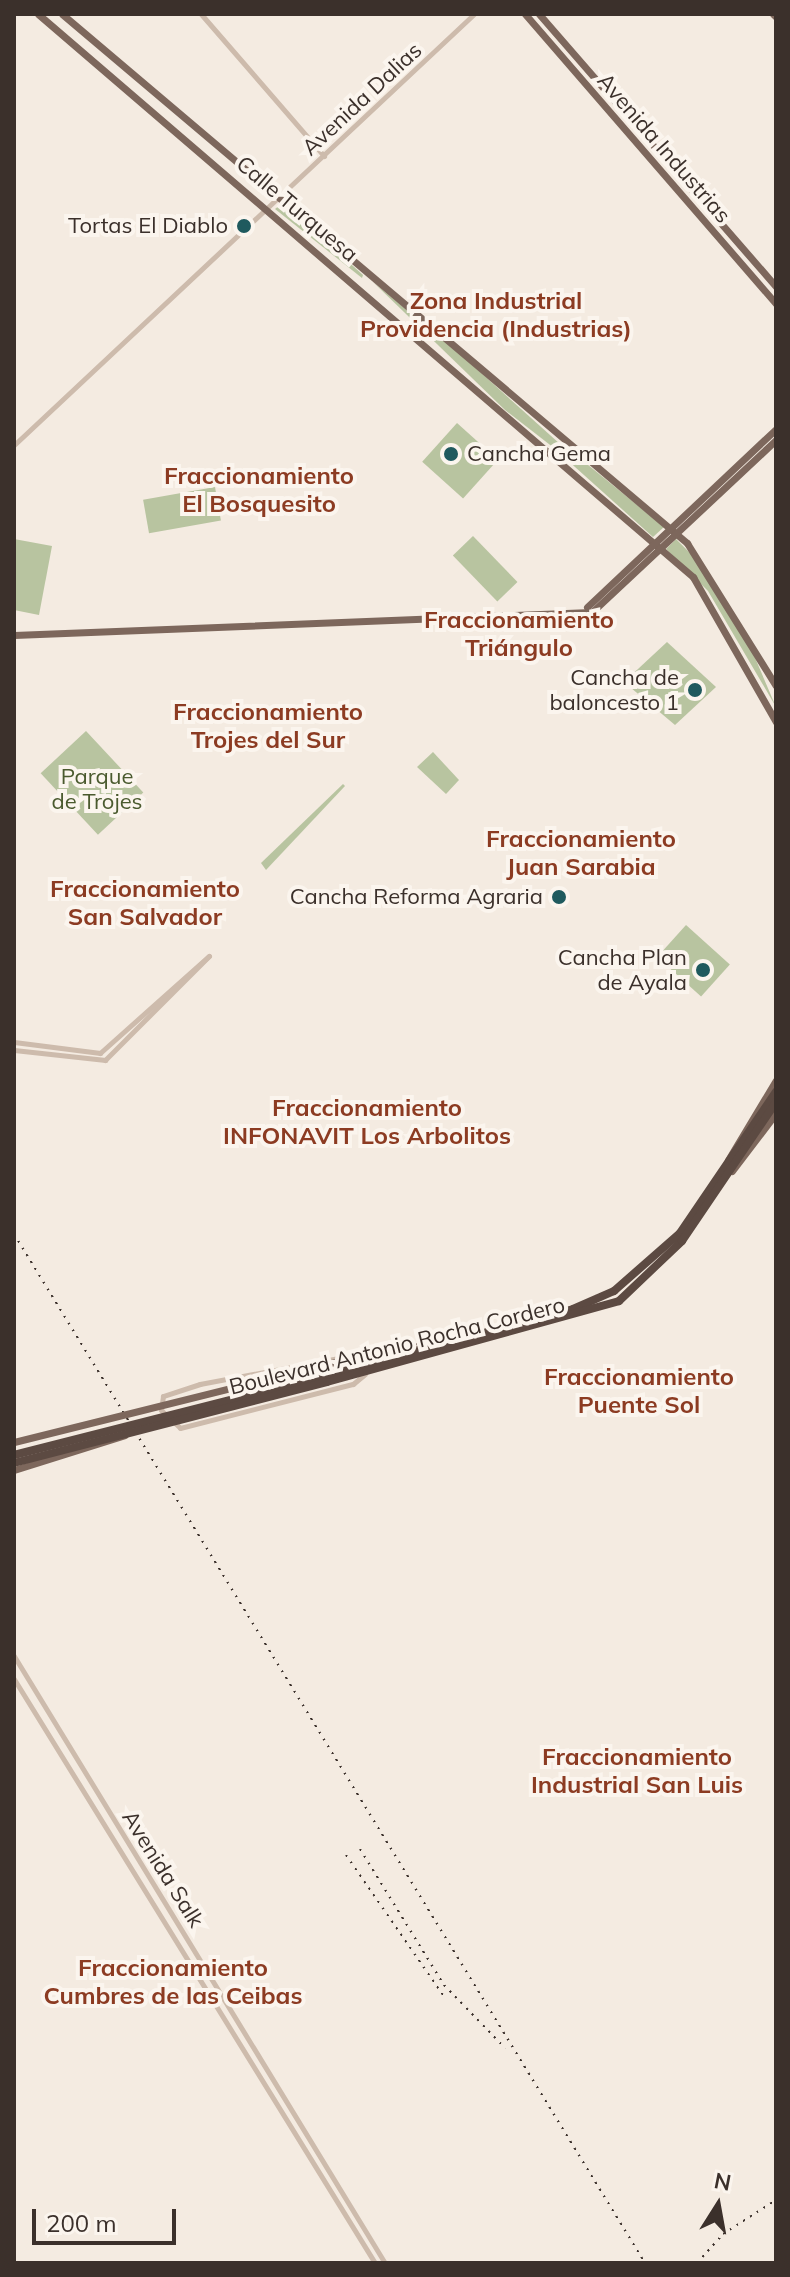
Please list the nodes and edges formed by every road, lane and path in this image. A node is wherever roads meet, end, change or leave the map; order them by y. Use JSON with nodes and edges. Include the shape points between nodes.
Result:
{"nodes":[{"id":1,"x":38,"y":14,"type":"edge"},
{"id":2,"x":62,"y":14,"type":"edge"},
{"id":3,"x":201,"y":14,"type":"edge"},
{"id":4,"x":474,"y":14,"type":"edge"},
{"id":5,"x":525,"y":14,"type":"edge"},
{"id":6,"x":539,"y":14,"type":"edge"},
{"id":7,"x":324,"y":156,"type":"junction"},
{"id":8,"x":281,"y":197,"type":"junction"},
{"id":9,"x":270,"y":207,"type":"junction"},
{"id":10,"x":776,"y":287,"type":"edge"},
{"id":11,"x":776,"y":304,"type":"edge"},
{"id":12,"x":776,"y":429,"type":"edge"},
{"id":13,"x":776,"y":440,"type":"edge"},
{"id":14,"x":14,"y":445,"type":"edge"},
{"id":15,"x":673,"y":531,"type":"junction"},
{"id":16,"x":657,"y":545,"type":"junction"},
{"id":17,"x":14,"y":635,"type":"edge"},
{"id":18,"x":776,"y":686,"type":"edge"},
{"id":19,"x":776,"y":722,"type":"edge"},
{"id":20,"x":14,"y":1042,"type":"edge"},
{"id":21,"x":14,"y":1050,"type":"edge"},
{"id":22,"x":776,"y":1080,"type":"edge"},
{"id":23,"x":776,"y":1092,"type":"edge"},
{"id":24,"x":776,"y":1102,"type":"edge"},
{"id":25,"x":776,"y":1113,"type":"edge"},
{"id":26,"x":752,"y":1132,"type":"junction"},
{"id":27,"x":729,"y":1169,"type":"junction"},
{"id":28,"x":504,"y":1328,"type":"junction"},
{"id":29,"x":369,"y":1355,"type":"junction"},
{"id":30,"x":368,"y":1372,"type":"junction"},
{"id":31,"x":327,"y":1379,"type":"junction"},
{"id":32,"x":126,"y":1435,"type":"junction"},
{"id":33,"x":14,"y":1442,"type":"edge"},
{"id":34,"x":14,"y":1455,"type":"edge"},
{"id":35,"x":14,"y":1463,"type":"edge"},
{"id":36,"x":14,"y":1470,"type":"edge"},
{"id":37,"x":14,"y":1656,"type":"edge"},
{"id":38,"x":14,"y":1679,"type":"edge"},
{"id":39,"x":259,"y":2058,"type":"junction"},
{"id":40,"x":251,"y":2063,"type":"junction"},
{"id":41,"x":375,"y":2263,"type":"edge"},
{"id":42,"x":385,"y":2263,"type":"edge"}],
"edges":[{"from":1,"to":9,"type":"main road","name":"Calle Turquesa"},
{"from":2,"to":8,"type":"main road","name":"Calle Turquesa"},
{"from":3,"to":7,"type":"street"},
{"from":4,"to":7,"type":"street","name":"Avenida Dalias"},
{"from":5,"to":11,"type":"main road","name":"Avenida Industrias"},
{"from":6,"to":10,"type":"main road","name":"Avenida Industrias"},
{"from":7,"to":8,"type":"street","name":"Avenida Dalias"},
{"from":8,"to":9,"type":"street","name":"Avenida Dalias"},
{"from":8,"to":15,"type":"main road","name":"Calle Turquesa"},
{"from":9,"to":14,"type":"street","name":"Avenida Dalias"},
{"from":9,"to":16,"type":"main road","name":"Calle Turquesa"},
{"from":12,"to":15,"type":"main road"},
{"from":13,"to":15,"type":"main road"},
{"from":15,"to":16,"type":"main road"},
{"from":15,"to":18,"type":"main road","name":"Calle Turquesa","via":[[707,565]]},
{"from":16,"to":17,"type":"main road","via":[[589,610]]},
{"from":16,"to":19,"type":"main road","name":"Calle Turquesa","via":[[704,592]]},
{"from":20,"to":21,"type":"street","via":[[100,1053],[204,956],[211,958],[105,1060]]},
{"from":22,"to":27,"type":"main road","name":"Boulevard Antonio Rocha Cordero"},
{"from":23,"to":26,"type":"highway","name":"Boulevard Antonio Rocha Cordero"},
{"from":24,"to":26,"type":"highway","name":"Boulevard Antonio Rocha Cordero"},
{"from":25,"to":27,"type":"main road","name":"Boulevard Antonio Rocha Cordero"},
{"from":26,"to":27,"type":"highway","name":"Boulevard Antonio Rocha Cordero"},
{"from":27,"to":28,"type":"highway","name":"Boulevard Antonio Rocha Cordero","via":[[680,1233],[631,1280],[596,1301]]},
{"from":27,"to":30,"type":"highway","name":"Boulevard Antonio Rocha Cordero","via":[[662,1265],[619,1301]]},
{"from":28,"to":29,"type":"main road"},
{"from":28,"to":31,"type":"highway","name":"Boulevard Antonio Rocha Cordero"},
{"from":29,"to":30,"type":"street","via":[[323,1356],[200,1384],[163,1396],[161,1410],[180,1428],[353,1384]]},
{"from":29,"to":33,"type":"main road","bridge":true},
{"from":30,"to":31,"type":"highway","name":"Boulevard Antonio Rocha Cordero"},
{"from":31,"to":32,"type":"highway","name":"Boulevard Antonio Rocha Cordero","bridge":true},
{"from":31,"to":34,"type":"highway","name":"Boulevard Antonio Rocha Cordero","bridge":true},
{"from":32,"to":35,"type":"highway","name":"Boulevard Antonio Rocha Cordero","bridge":true},
{"from":32,"to":36,"type":"main road","bridge":true},
{"from":37,"to":39,"type":"street","name":"Avenida Salk"},
{"from":38,"to":40,"type":"street","name":"Avenida Salk"},
{"from":39,"to":40,"type":"street"},
{"from":39,"to":42,"type":"street","name":"Avenida Salk"},
{"from":40,"to":41,"type":"street","name":"Avenida Salk"}]}
